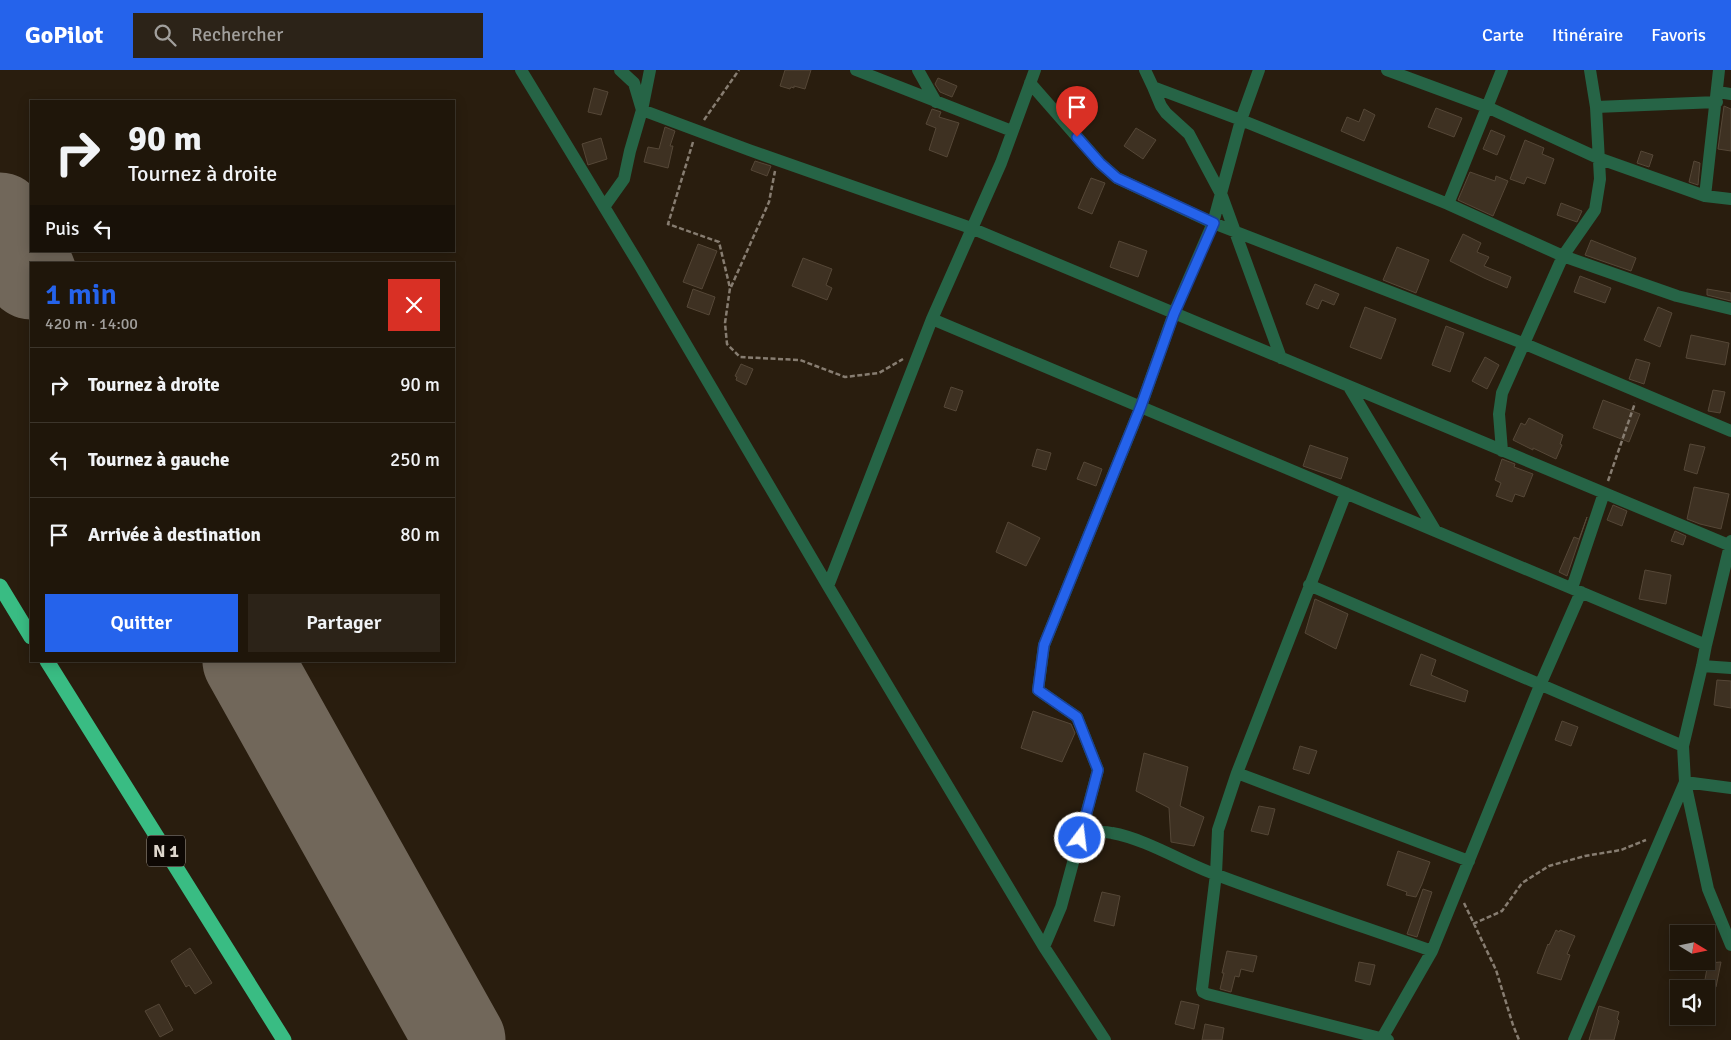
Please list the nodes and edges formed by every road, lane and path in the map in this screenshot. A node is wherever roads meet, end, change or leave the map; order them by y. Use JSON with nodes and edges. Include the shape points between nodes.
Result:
{"nodes":[{"id":1,"x":521,"y":70,"type":"edge"},
{"id":2,"x":620,"y":70,"type":"edge"},
{"id":3,"x":650,"y":70,"type":"edge"},
{"id":4,"x":739,"y":70,"type":"edge"},
{"id":5,"x":856,"y":70,"type":"edge"},
{"id":6,"x":918,"y":70,"type":"edge"},
{"id":7,"x":1035,"y":70,"type":"edge"},
{"id":8,"x":1146,"y":70,"type":"edge"},
{"id":9,"x":1260,"y":70,"type":"edge"},
{"id":10,"x":1387,"y":70,"type":"edge"},
{"id":11,"x":1502,"y":70,"type":"edge"},
{"id":12,"x":1590,"y":70,"type":"edge"},
{"id":13,"x":1719,"y":70,"type":"edge"},
{"id":14,"x":1030,"y":83,"type":"junction"},
{"id":15,"x":1153,"y":87,"type":"junction"},
{"id":16,"x":1731,"y":94,"type":"edge"},
{"id":17,"x":1717,"y":97,"type":"junction"},
{"id":18,"x":936,"y":102,"type":"junction"},
{"id":19,"x":1596,"y":107,"type":"junction"},
{"id":20,"x":1487,"y":108,"type":"junction"},
{"id":21,"x":642,"y":110,"type":"junction"},
{"id":22,"x":1241,"y":120,"type":"junction"},
{"id":23,"x":696,"y":130,"type":"junction"},
{"id":24,"x":1012,"y":131,"type":"junction"},
{"id":25,"x":1598,"y":158,"type":"junction"},
{"id":26,"x":777,"y":160,"type":"junction"},
{"id":27,"x":1222,"y":196,"type":"junction"},
{"id":28,"x":1705,"y":196,"type":"junction"},
{"id":29,"x":1731,"y":199,"type":"edge"},
{"id":30,"x":1448,"y":204,"type":"junction"},
{"id":31,"x":604,"y":207,"type":"junction"},
{"id":32,"x":1214,"y":223,"type":"junction"},
{"id":33,"x":971,"y":228,"type":"junction"},
{"id":34,"x":1234,"y":231,"type":"junction"},
{"id":35,"x":1563,"y":256,"type":"junction"},
{"id":36,"x":730,"y":288,"type":"junction"},
{"id":37,"x":1731,"y":309,"type":"edge"},
{"id":38,"x":1174,"y":314,"type":"junction"},
{"id":39,"x":932,"y":318,"type":"junction"},
{"id":40,"x":1525,"y":344,"type":"junction"},
{"id":41,"x":920,"y":349,"type":"junction"},
{"id":42,"x":1281,"y":358,"type":"junction"},
{"id":43,"x":1349,"y":387,"type":"junction"},
{"id":44,"x":1639,"y":392,"type":"junction"},
{"id":45,"x":1141,"y":406,"type":"junction"},
{"id":46,"x":1731,"y":431,"type":"edge"},
{"id":47,"x":1502,"y":450,"type":"junction"},
{"id":48,"x":1346,"y":493,"type":"junction"},
{"id":49,"x":1604,"y":493,"type":"junction"},
{"id":50,"x":1435,"y":530,"type":"junction"},
{"id":51,"x":1731,"y":544,"type":"edge"},
{"id":52,"x":1309,"y":585,"type":"junction"},
{"id":53,"x":0,"y":586,"type":"edge"},
{"id":54,"x":828,"y":586,"type":"junction"},
{"id":55,"x":1576,"y":590,"type":"junction"},
{"id":56,"x":30,"y":635,"type":"edge"},
{"id":57,"x":1706,"y":645,"type":"junction"},
{"id":58,"x":47,"y":662,"type":"edge"},
{"id":59,"x":1702,"y":666,"type":"junction"},
{"id":60,"x":1731,"y":668,"type":"edge"},
{"id":61,"x":1541,"y":683,"type":"junction"},
{"id":62,"x":1683,"y":746,"type":"junction"},
{"id":63,"x":1237,"y":772,"type":"junction"},
{"id":64,"x":1685,"y":782,"type":"junction"},
{"id":65,"x":1731,"y":788,"type":"edge"},
{"id":66,"x":1664,"y":829,"type":"junction"},
{"id":67,"x":1469,"y":861,"type":"junction"},
{"id":68,"x":1216,"y":874,"type":"junction"},
{"id":69,"x":1458,"y":888,"type":"junction"},
{"id":70,"x":1062,"y":907,"type":"junction"},
{"id":71,"x":1473,"y":924,"type":"junction"},
{"id":72,"x":1731,"y":945,"type":"edge"},
{"id":73,"x":1044,"y":947,"type":"junction"},
{"id":74,"x":1432,"y":951,"type":"junction"},
{"id":75,"x":1383,"y":1039,"type":"edge"},
{"id":76,"x":284,"y":1040,"type":"edge"},
{"id":77,"x":1106,"y":1040,"type":"edge"},
{"id":78,"x":1519,"y":1040,"type":"edge"},
{"id":79,"x":1574,"y":1040,"type":"edge"}],
"edges":[{"from":1,"to":31,"type":"street"},
{"from":2,"to":21,"type":"street","via":[[634,83]]},
{"from":3,"to":21,"type":"street"},
{"from":4,"to":23,"type":"path"},
{"from":5,"to":18,"type":"street"},
{"from":6,"to":18,"type":"street"},
{"from":7,"to":14,"type":"street"},
{"from":8,"to":15,"type":"street"},
{"from":9,"to":22,"type":"street"},
{"from":10,"to":20,"type":"street"},
{"from":11,"to":20,"type":"street"},
{"from":12,"to":19,"type":"street"},
{"from":13,"to":17,"type":"street"},
{"from":14,"to":24,"type":"street"},
{"from":14,"to":32,"type":"street","via":[[1117,178]]},
{"from":15,"to":22,"type":"street"},
{"from":15,"to":27,"type":"street","via":[[1166,114],[1189,134]]},
{"from":16,"to":17,"type":"street"},
{"from":17,"to":19,"type":"street"},
{"from":17,"to":28,"type":"street"},
{"from":18,"to":24,"type":"street"},
{"from":19,"to":25,"type":"street"},
{"from":20,"to":25,"type":"street"},
{"from":20,"to":30,"type":"street"},
{"from":21,"to":23,"type":"street"},
{"from":21,"to":31,"type":"street","via":[[624,179]]},
{"from":22,"to":27,"type":"street"},
{"from":22,"to":30,"type":"street"},
{"from":23,"to":26,"type":"street"},
{"from":23,"to":36,"type":"path","via":[[668,224],[719,242]]},
{"from":24,"to":33,"type":"street"},
{"from":25,"to":28,"type":"street"},
{"from":25,"to":35,"type":"street","via":[[1600,179],[1595,210]]},
{"from":26,"to":33,"type":"street"},
{"from":26,"to":36,"type":"path","via":[[769,202]]},
{"from":27,"to":32,"type":"street"},
{"from":27,"to":34,"type":"street"},
{"from":28,"to":29,"type":"street"},
{"from":30,"to":35,"type":"street"},
{"from":31,"to":54,"type":"street"},
{"from":32,"to":34,"type":"street"},
{"from":32,"to":38,"type":"street"},
{"from":33,"to":38,"type":"street"},
{"from":33,"to":39,"type":"street"},
{"from":34,"to":40,"type":"street"},
{"from":34,"to":42,"type":"street"},
{"from":35,"to":37,"type":"street","via":[[1677,296]]},
{"from":35,"to":40,"type":"street"},
{"from":36,"to":41,"type":"path","via":[[725,323],[727,344],[740,357],[800,360],[845,377],[879,373]]},
{"from":38,"to":42,"type":"street"},
{"from":38,"to":45,"type":"street"},
{"from":39,"to":41,"type":"street"},
{"from":39,"to":45,"type":"street"},
{"from":40,"to":44,"type":"street"},
{"from":40,"to":47,"type":"street","via":[[1502,393],[1499,414]]},
{"from":41,"to":54,"type":"street"},
{"from":42,"to":43,"type":"street"},
{"from":43,"to":47,"type":"street"},
{"from":43,"to":50,"type":"street"},
{"from":44,"to":46,"type":"street"},
{"from":44,"to":49,"type":"path"},
{"from":45,"to":48,"type":"street"},
{"from":45,"to":70,"type":"street","via":[[1044,645],[1038,690],[1077,717],[1098,770]]},
{"from":47,"to":49,"type":"street"},
{"from":48,"to":50,"type":"street"},
{"from":48,"to":52,"type":"street"},
{"from":49,"to":51,"type":"street"},
{"from":49,"to":55,"type":"street"},
{"from":50,"to":55,"type":"street"},
{"from":51,"to":57,"type":"street"},
{"from":52,"to":61,"type":"street"},
{"from":52,"to":63,"type":"street"},
{"from":53,"to":56,"type":"highway"},
{"from":54,"to":73,"type":"street"},
{"from":55,"to":57,"type":"street"},
{"from":55,"to":61,"type":"street"},
{"from":57,"to":59,"type":"street"},
{"from":58,"to":76,"type":"highway","number":"N 1"},
{"from":59,"to":60,"type":"street"},
{"from":59,"to":62,"type":"street"},
{"from":61,"to":62,"type":"street"},
{"from":61,"to":67,"type":"street"},
{"from":62,"to":64,"type":"street"},
{"from":63,"to":67,"type":"street"},
{"from":63,"to":68,"type":"street","via":[[1218,830]]},
{"from":64,"to":65,"type":"street"},
{"from":64,"to":66,"type":"street"},
{"from":64,"to":72,"type":"street","via":[[1708,889]]},
{"from":66,"to":71,"type":"path","via":[[1621,850],[1549,866],[1522,882],[1502,911]]},
{"from":66,"to":79,"type":"street"},
{"from":67,"to":69,"type":"street"},
{"from":68,"to":70,"type":"street","via":[[1140,842],[1099,832],[1086,835],[1079,843]]},
{"from":68,"to":74,"type":"street"},
{"from":68,"to":75,"type":"street","via":[[1203,992]]},
{"from":69,"to":71,"type":"path"},
{"from":69,"to":74,"type":"street"},
{"from":70,"to":73,"type":"street"},
{"from":71,"to":78,"type":"path","via":[[1496,970]]},
{"from":73,"to":77,"type":"street"},
{"from":74,"to":75,"type":"street"}]}
